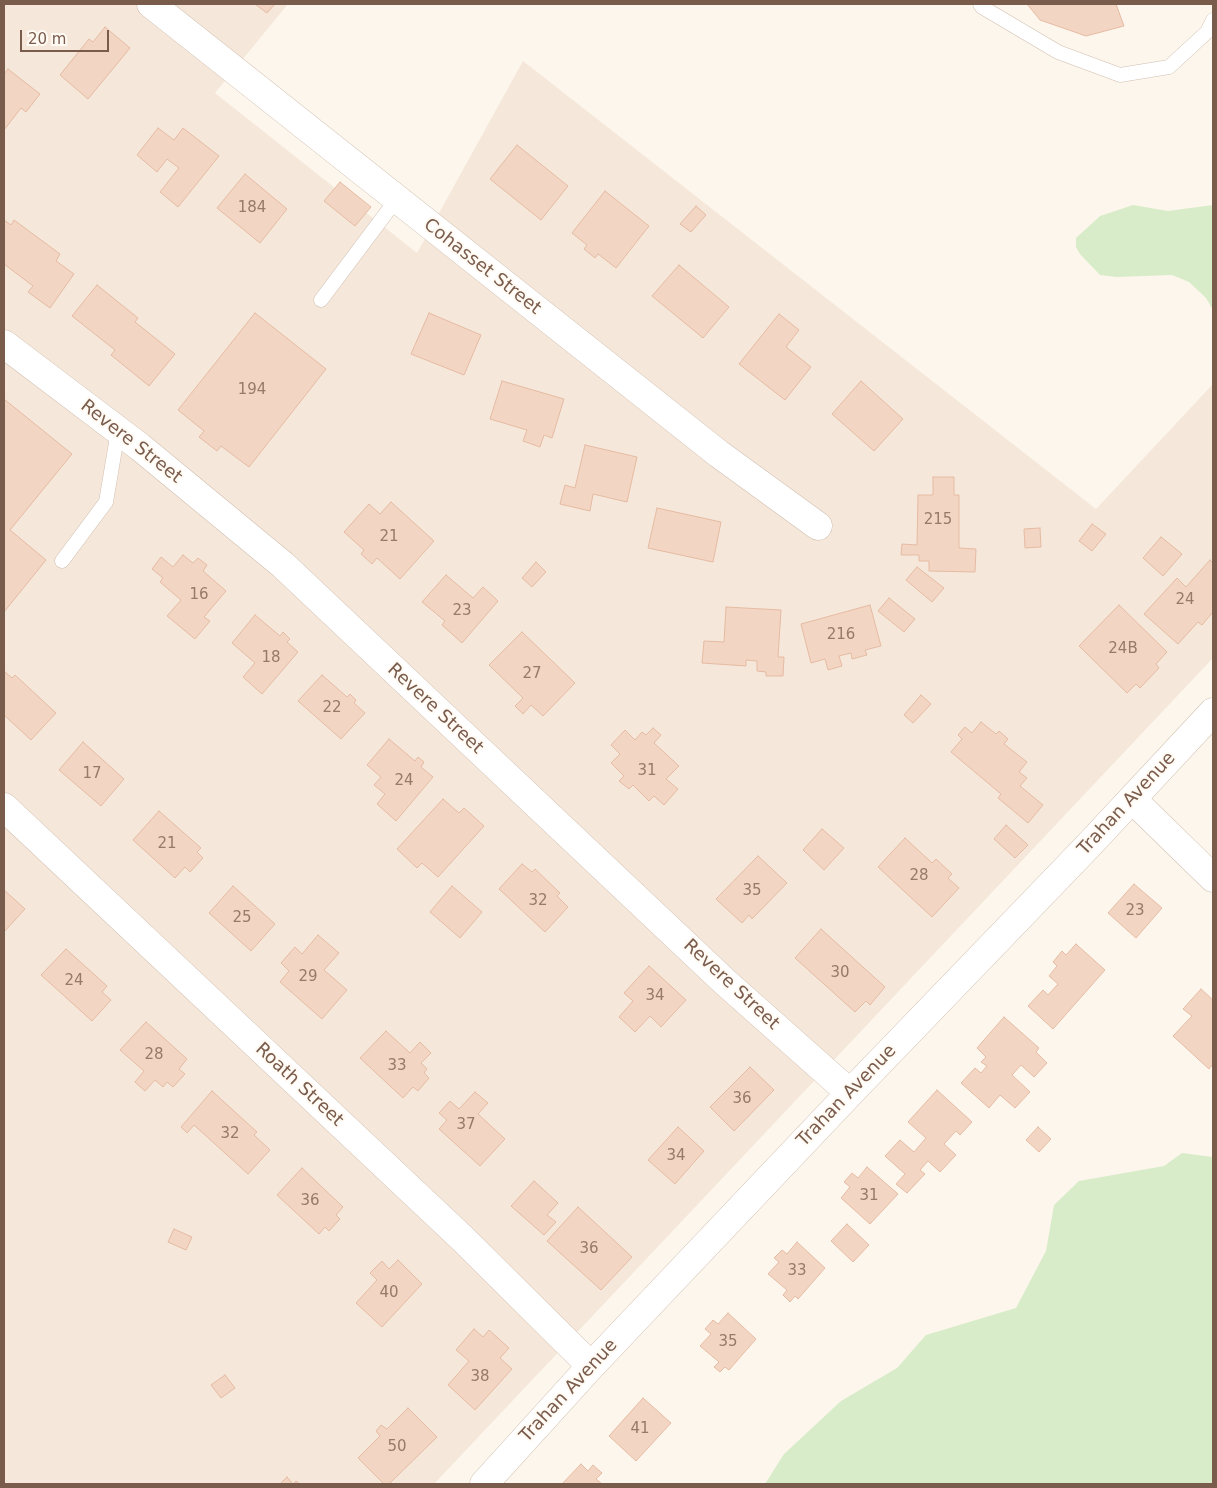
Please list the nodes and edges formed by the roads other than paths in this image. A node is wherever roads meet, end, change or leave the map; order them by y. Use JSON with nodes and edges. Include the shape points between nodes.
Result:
{"nodes":[{"id":1,"x":151,"y":4,"type":"edge"},
{"id":2,"x":980,"y":4,"type":"edge"},
{"id":3,"x":1213,"y":20,"type":"edge"},
{"id":4,"x":396,"y":200,"type":"junction"},
{"id":5,"x":321,"y":300,"type":"dead end"},
{"id":6,"x":4,"y":344,"type":"edge"},
{"id":7,"x":118,"y":431,"type":"junction"},
{"id":8,"x":818,"y":526,"type":"dead end"},
{"id":9,"x":62,"y":561,"type":"dead end"},
{"id":10,"x":1213,"y":712,"type":"edge"},
{"id":11,"x":1132,"y":799,"type":"junction"},
{"id":12,"x":4,"y":807,"type":"edge"},
{"id":13,"x":1213,"y":878,"type":"edge"},
{"id":14,"x":850,"y":1093,"type":"junction"},
{"id":15,"x":591,"y":1366,"type":"junction"},
{"id":16,"x":484,"y":1484,"type":"edge"}],
"edges":[{"from":1,"to":4,"type":"street","name":"Cohasset Street"},
{"from":2,"to":3,"type":"lane","via":[[1058,52],[1120,75],[1169,67],[1207,32]]},
{"from":4,"to":5,"type":"lane"},
{"from":4,"to":8,"type":"street","name":"Cohasset Street","via":[[719,454]]},
{"from":6,"to":7,"type":"street","name":"Revere Street"},
{"from":7,"to":9,"type":"lane","via":[[106,502]]},
{"from":7,"to":14,"type":"street","name":"Revere Street","via":[[283,565],[725,982]]},
{"from":10,"to":11,"type":"street","name":"Trahan Avenue"},
{"from":11,"to":13,"type":"street"},
{"from":11,"to":14,"type":"street","name":"Trahan Avenue"},
{"from":12,"to":15,"type":"street","name":"Roath Street","via":[[462,1238]]},
{"from":14,"to":15,"type":"street","name":"Trahan Avenue"},
{"from":15,"to":16,"type":"street","name":"Trahan Avenue"}]}
